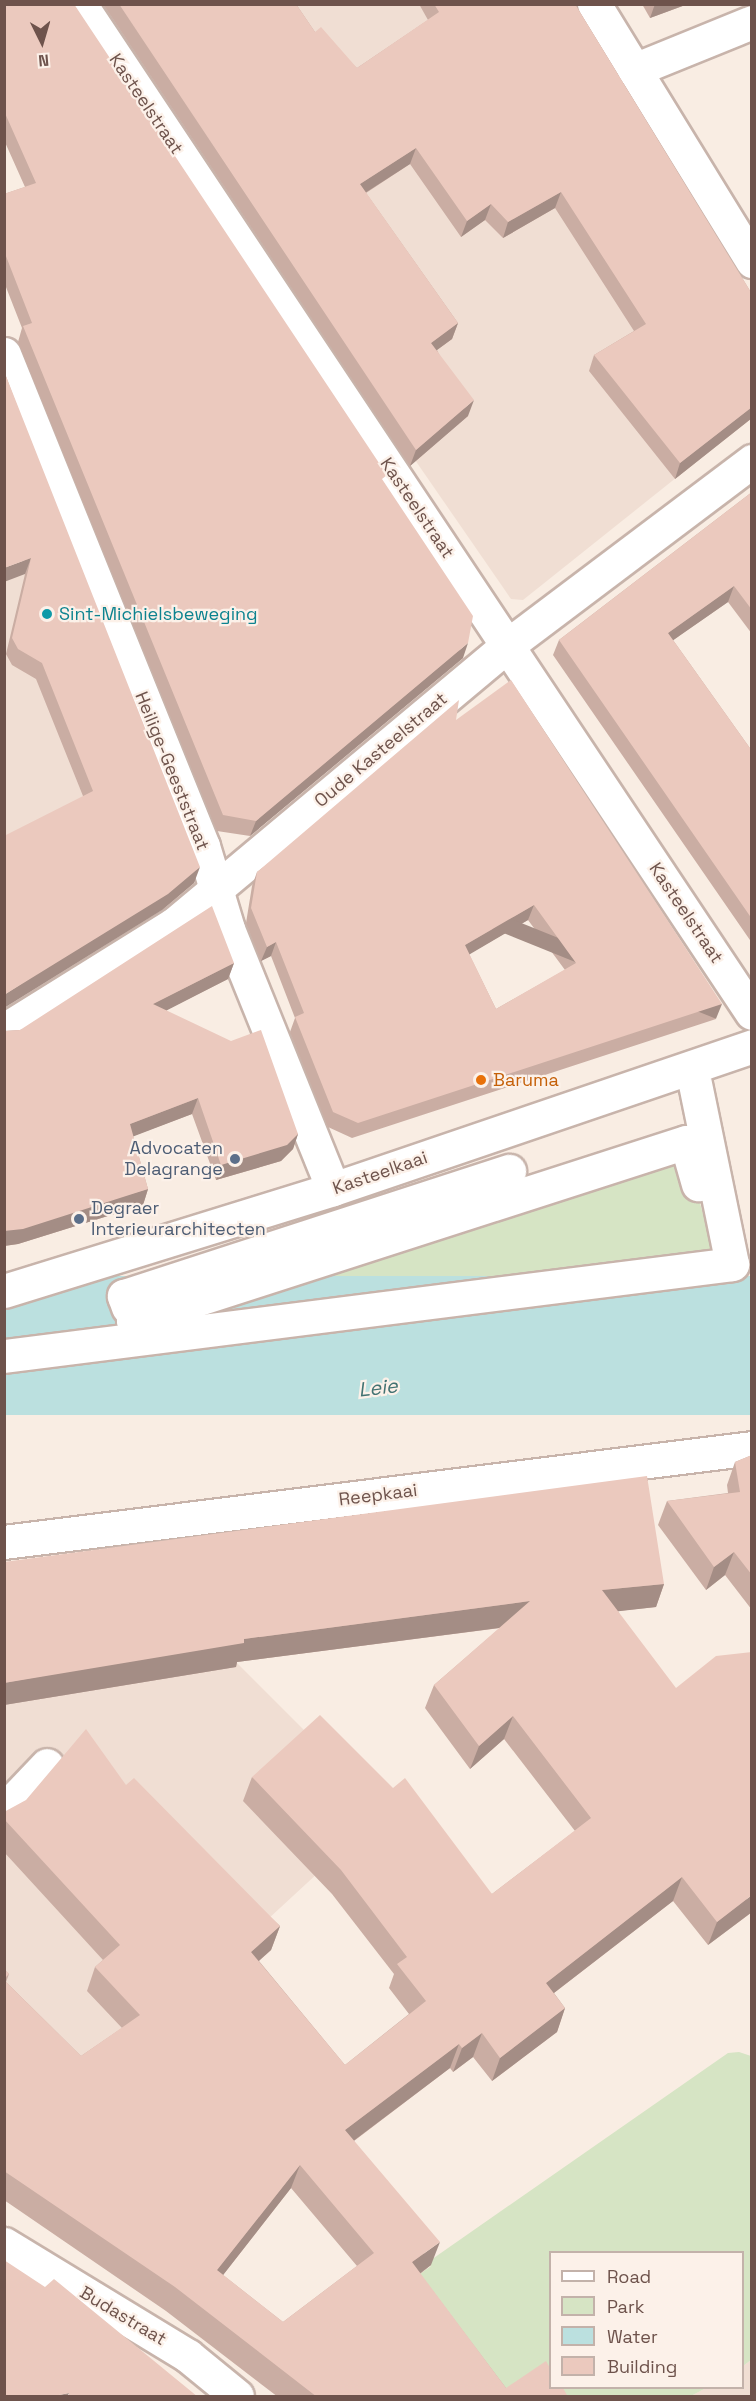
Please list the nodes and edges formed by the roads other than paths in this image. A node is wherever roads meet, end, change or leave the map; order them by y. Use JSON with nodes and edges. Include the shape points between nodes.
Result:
{"nodes":[{"id":1,"x":80,"y":4,"type":"edge"},
{"id":2,"x":594,"y":4,"type":"edge"},
{"id":3,"x":752,"y":22,"type":"edge"},
{"id":4,"x":634,"y":70,"type":"junction"},
{"id":5,"x":752,"y":261,"type":"edge"},
{"id":6,"x":4,"y":354,"type":"edge"},
{"id":7,"x":752,"y":461,"type":"edge"},
{"id":8,"x":508,"y":645,"type":"junction"},
{"id":9,"x":215,"y":888,"type":"junction"},
{"id":10,"x":752,"y":1013,"type":"edge"},
{"id":11,"x":4,"y":1030,"type":"edge"},
{"id":12,"x":752,"y":1046,"type":"edge"},
{"id":13,"x":695,"y":1084,"type":"dead end"},
{"id":14,"x":333,"y":1190,"type":"junction"},
{"id":15,"x":723,"y":1266,"type":"junction"},
{"id":16,"x":4,"y":1291,"type":"edge"},
{"id":17,"x":133,"y":1320,"type":"junction"},
{"id":18,"x":4,"y":1356,"type":"edge"},
{"id":19,"x":752,"y":1448,"type":"edge"},
{"id":20,"x":4,"y":1542,"type":"edge"},
{"id":21,"x":47,"y":1765,"type":"dead end"},
{"id":22,"x":4,"y":1810,"type":"edge"},
{"id":23,"x":4,"y":2244,"type":"edge"},
{"id":24,"x":237,"y":2397,"type":"edge"}],
"edges":[{"from":1,"to":8,"type":"street","name":"Kasteelstraat"},
{"from":2,"to":4,"type":"street"},
{"from":3,"to":4,"type":"street"},
{"from":4,"to":5,"type":"street"},
{"from":6,"to":9,"type":"street","name":"Heilige-Geeststraat","via":[[203,846]]},
{"from":7,"to":8,"type":"street","name":"Oude Kasteelstraat"},
{"from":8,"to":9,"type":"street","name":"Oude Kasteelstraat"},
{"from":8,"to":10,"type":"street","name":"Kasteelstraat"},
{"from":9,"to":11,"type":"street","name":"Oude Kasteelstraat","via":[[172,925]]},
{"from":9,"to":14,"type":"street","name":"Heilige-Geeststraat"},
{"from":12,"to":14,"type":"street","name":"Kasteelkaai"},
{"from":13,"to":15,"type":"street","via":[[732,1264]]},
{"from":14,"to":16,"type":"street","name":"Kasteelkaai"},
{"from":15,"to":17,"type":"street"},
{"from":15,"to":17,"type":"street","via":[[686,1142],[511,1178],[124,1296]]},
{"from":17,"to":18,"type":"street"},
{"from":19,"to":20,"type":"street","name":"Reepkaai"},
{"from":21,"to":22,"type":"street"},
{"from":23,"to":24,"type":"street","name":"Budastraat","via":[[188,2355]]}]}
